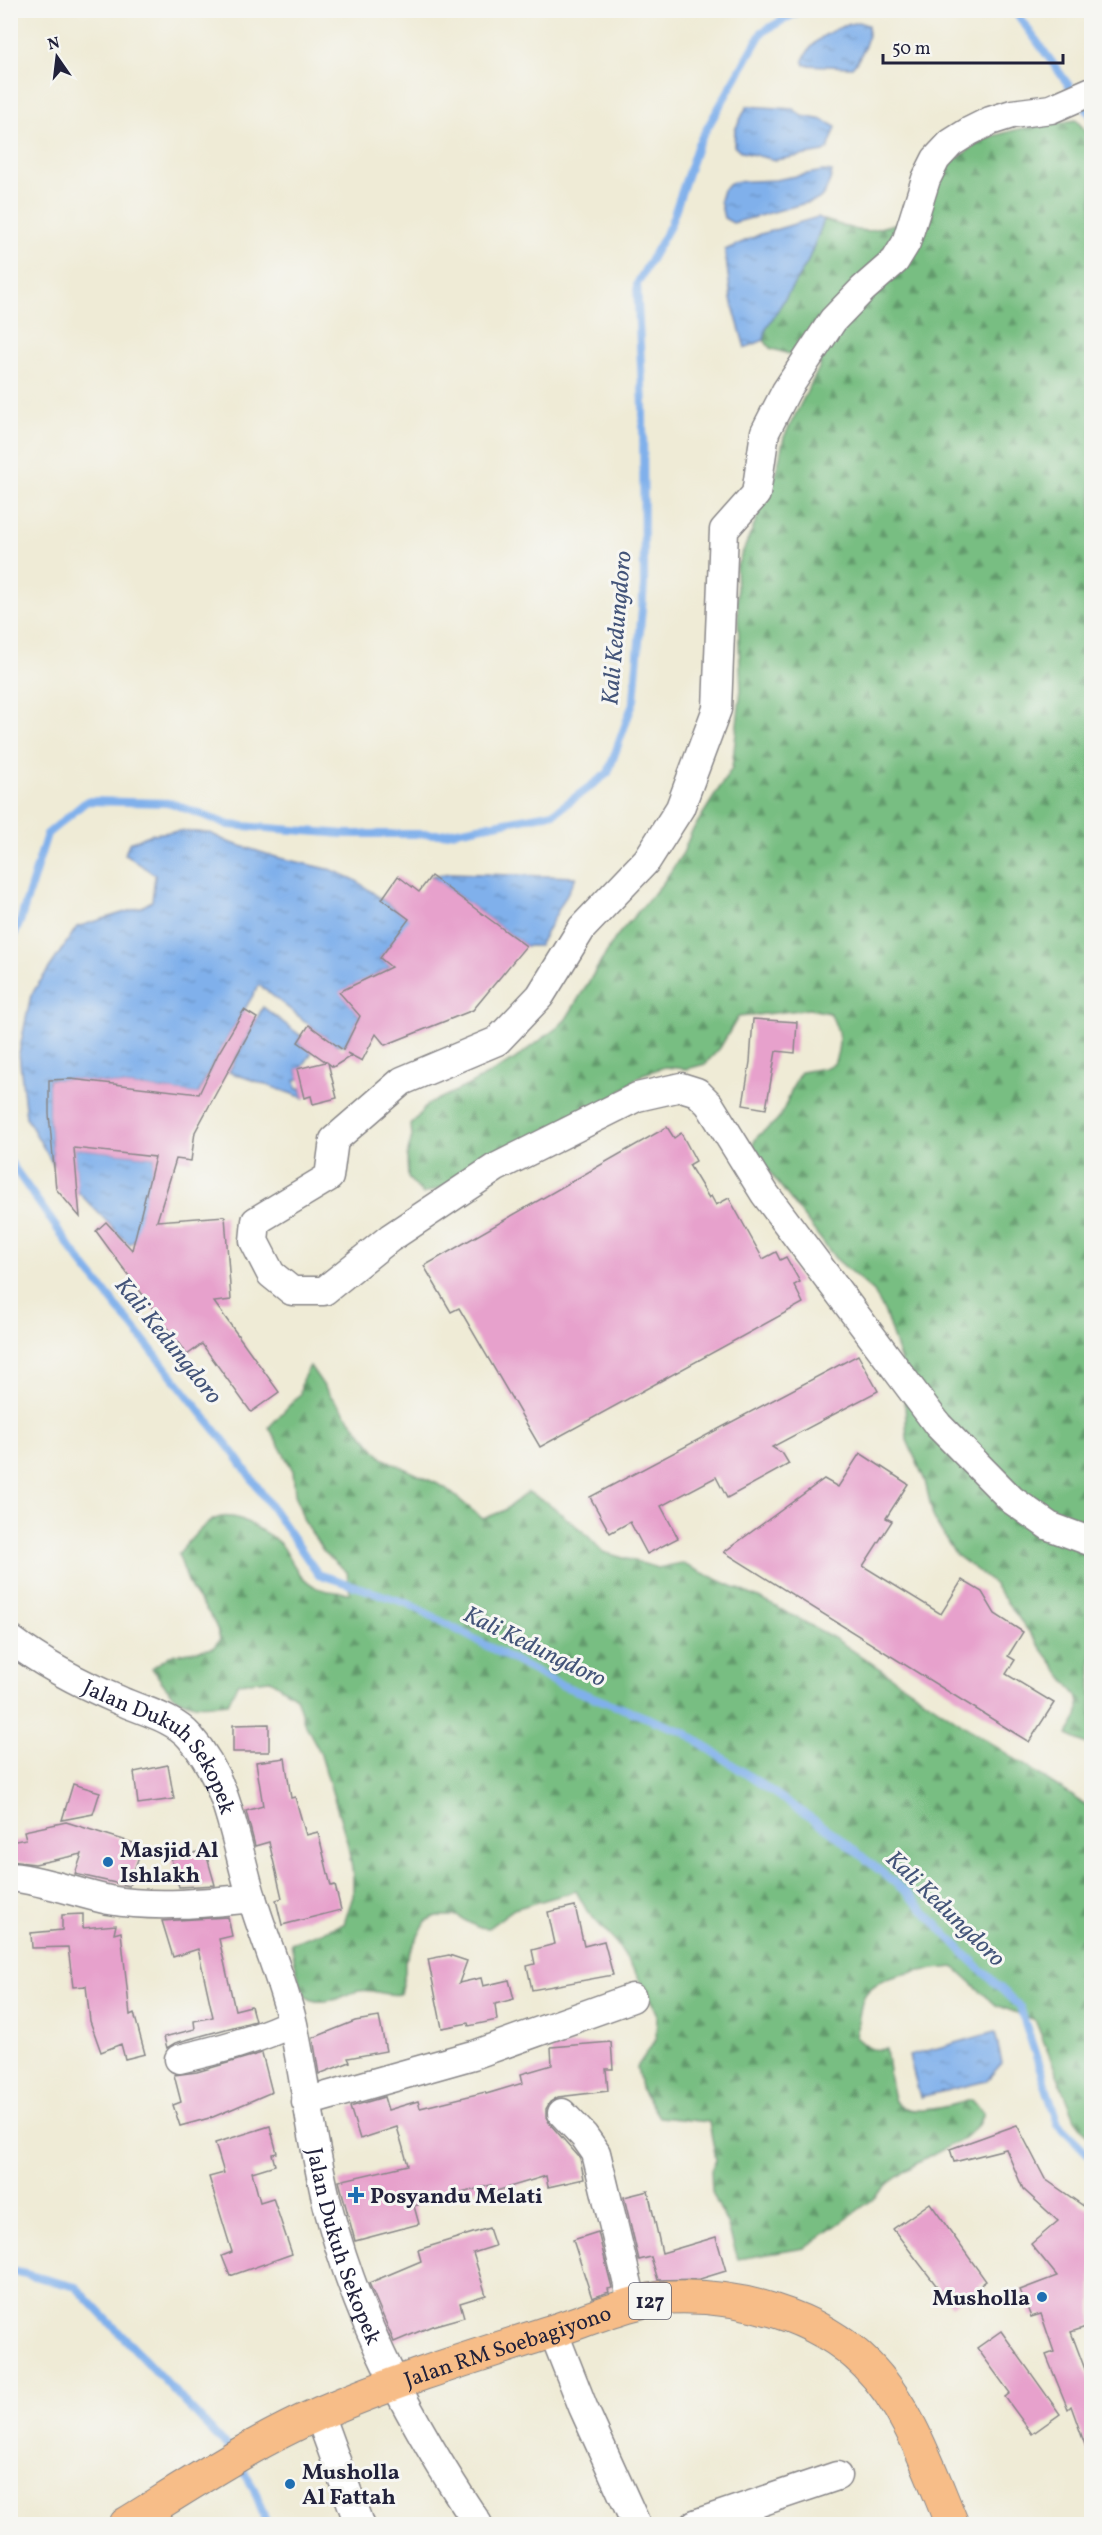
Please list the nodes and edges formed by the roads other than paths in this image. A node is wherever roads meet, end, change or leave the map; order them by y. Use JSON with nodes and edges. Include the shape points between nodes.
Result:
{"nodes":[{"id":1,"x":1092,"y":91,"type":"edge"},
{"id":2,"x":1092,"y":1542,"type":"edge"},
{"id":3,"x":10,"y":1639,"type":"edge"},
{"id":4,"x":10,"y":1877,"type":"edge"},
{"id":5,"x":252,"y":1898,"type":"junction"},
{"id":6,"x":632,"y":1998,"type":"dead end"},
{"id":7,"x":292,"y":2023,"type":"junction"},
{"id":8,"x":179,"y":2059,"type":"dead end"},
{"id":9,"x":306,"y":2102,"type":"junction"},
{"id":10,"x":562,"y":2113,"type":"dead end"},
{"id":11,"x":633,"y":2305,"type":"junction"},
{"id":12,"x":553,"y":2331,"type":"junction"},
{"id":13,"x":393,"y":2384,"type":"junction"},
{"id":14,"x":319,"y":2414,"type":"junction"},
{"id":15,"x":837,"y":2476,"type":"dead end"},
{"id":16,"x":126,"y":2524,"type":"edge"},
{"id":17,"x":359,"y":2524,"type":"edge"},
{"id":18,"x":478,"y":2524,"type":"edge"},
{"id":19,"x":636,"y":2524,"type":"edge"},
{"id":20,"x":695,"y":2524,"type":"edge"},
{"id":21,"x":952,"y":2524,"type":"edge"}],
"edges":[{"from":1,"to":2,"type":"street","via":[[1051,110],[990,121],[951,143],[936,159],[926,179],[906,243],[895,261],[833,320],[786,391],[765,432],[756,494],[724,530],[717,709],[680,808],[648,860],[582,927],[540,996],[497,1041],[402,1081],[334,1140],[329,1177],[256,1221],[254,1241],[271,1274],[292,1291],[324,1291],[390,1238],[495,1168],[637,1097],[681,1087],[697,1092],[709,1104],[765,1194],[938,1425],[1012,1500],[1049,1526]]},
{"from":3,"to":5,"type":"street","name":"Jalan Dukuh Sekopek","via":[[55,1670],[162,1718],[188,1734],[205,1754],[230,1813]]},
{"from":4,"to":5,"type":"street","via":[[111,1900],[210,1903]]},
{"from":5,"to":7,"type":"street","name":"Jalan Dukuh Sekopek"},
{"from":6,"to":9,"type":"street","via":[[473,2055]]},
{"from":7,"to":8,"type":"street","via":[[225,2048]]},
{"from":7,"to":9,"type":"street","name":"Jalan Dukuh Sekopek"},
{"from":9,"to":13,"type":"street","name":"Jalan Dukuh Sekopek","via":[[329,2210],[350,2281]]},
{"from":10,"to":11,"type":"street","via":[[596,2153]]},
{"from":11,"to":12,"type":"main road","name":"Jalan RM Soebagiyono","number":"127"},
{"from":11,"to":21,"type":"main road","name":"Jalan RM Soebagiyono","number":"127","via":[[694,2297],[744,2303],[801,2320],[833,2339],[865,2362],[891,2393],[914,2435]]},
{"from":12,"to":13,"type":"main road","name":"Jalan RM Soebagiyono","number":"127"},
{"from":12,"to":19,"type":"street"},
{"from":13,"to":14,"type":"main road","name":"Jalan RM Soebagiyono","number":"127"},
{"from":13,"to":18,"type":"street","name":"Jalan Dukuh Sekopek"},
{"from":14,"to":16,"type":"main road","name":"Jalan RM Soebagiyono","number":"127","via":[[258,2444]]},
{"from":14,"to":17,"type":"street"},
{"from":15,"to":20,"type":"street"}]}
